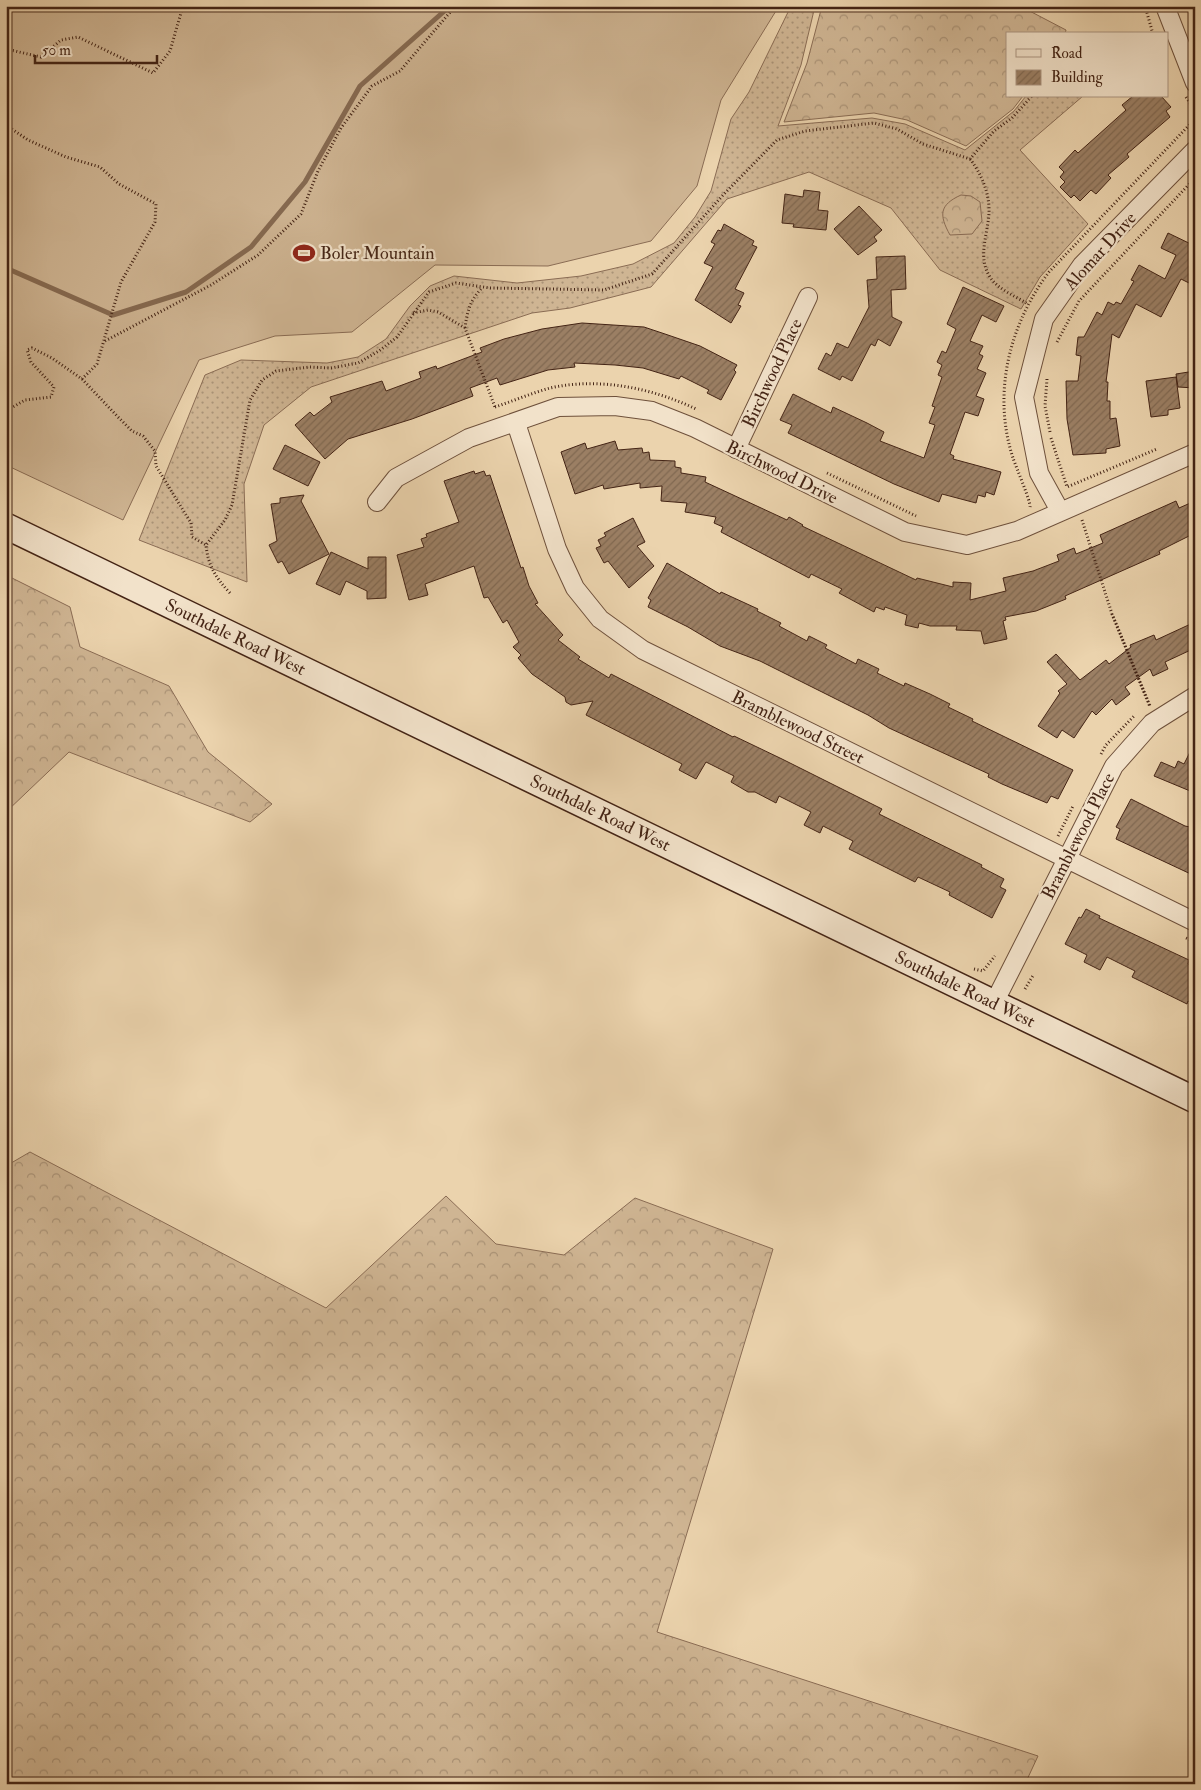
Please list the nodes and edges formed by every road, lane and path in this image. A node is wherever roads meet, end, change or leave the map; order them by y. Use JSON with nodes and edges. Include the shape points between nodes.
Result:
{"nodes":[{"id":1,"x":183,"y":6,"type":"edge"},
{"id":2,"x":458,"y":6,"type":"edge"},
{"id":3,"x":1145,"y":6,"type":"edge"},
{"id":4,"x":1165,"y":6,"type":"edge"},
{"id":5,"x":1152,"y":32,"type":"edge"},
{"id":6,"x":6,"y":49,"type":"edge"},
{"id":7,"x":1195,"y":83,"type":"edge"},
{"id":8,"x":1030,"y":98,"type":"edge"},
{"id":9,"x":1195,"y":119,"type":"edge"},
{"id":10,"x":6,"y":125,"type":"edge"},
{"id":11,"x":1195,"y":150,"type":"edge"},
{"id":12,"x":970,"y":159,"type":"junction"},
{"id":13,"x":1195,"y":178,"type":"edge"},
{"id":14,"x":482,"y":287,"type":"junction"},
{"id":15,"x":808,"y":297,"type":"dead end"},
{"id":16,"x":1028,"y":304,"type":"junction"},
{"id":17,"x":412,"y":313,"type":"junction"},
{"id":18,"x":465,"y":328,"type":"junction"},
{"id":19,"x":104,"y":342,"type":"junction"},
{"id":20,"x":1056,"y":345,"type":"dead end"},
{"id":21,"x":1048,"y":370,"type":"dead end"},
{"id":22,"x":82,"y":379,"type":"junction"},
{"id":23,"x":6,"y":411,"type":"edge"},
{"id":24,"x":509,"y":425,"type":"junction"},
{"id":25,"x":1158,"y":449,"type":"dead end"},
{"id":26,"x":736,"y":450,"type":"junction"},
{"id":27,"x":1195,"y":452,"type":"edge"},
{"id":28,"x":825,"y":472,"type":"dead end"},
{"id":29,"x":377,"y":502,"type":"dead end"},
{"id":30,"x":1022,"y":510,"type":"dead end"},
{"id":31,"x":1060,"y":511,"type":"junction"},
{"id":32,"x":1081,"y":517,"type":"dead end"},
{"id":33,"x":921,"y":519,"type":"dead end"},
{"id":34,"x":6,"y":526,"type":"edge"},
{"id":35,"x":206,"y":545,"type":"junction"},
{"id":36,"x":230,"y":593,"type":"dead end"},
{"id":37,"x":1112,"y":614,"type":"junction"},
{"id":38,"x":1195,"y":696,"type":"edge"},
{"id":39,"x":1065,"y":859,"type":"junction"},
{"id":40,"x":1195,"y":922,"type":"edge"},
{"id":41,"x":995,"y":956,"type":"dead end"},
{"id":42,"x":970,"y":968,"type":"dead end"},
{"id":43,"x":1034,"y":974,"type":"dead end"},
{"id":44,"x":1025,"y":989,"type":"dead end"},
{"id":45,"x":994,"y":1003,"type":"junction"},
{"id":46,"x":1195,"y":1100,"type":"edge"}],
"edges":[{"from":1,"to":6,"type":"path","via":[[170,51],[153,73],[78,37],[62,40],[40,57]]},
{"from":2,"to":19,"type":"path","via":[[400,71],[372,86],[341,128],[318,171],[301,214],[258,255],[211,285]]},
{"from":3,"to":5,"type":"path"},
{"from":4,"to":7,"type":"street"},
{"from":8,"to":12,"type":"path","via":[[988,137]]},
{"from":9,"to":16,"type":"path","via":[[1049,272]]},
{"from":10,"to":19,"type":"path","via":[[28,140],[66,157],[100,167],[119,184],[156,204],[155,222],[121,282]]},
{"from":11,"to":31,"type":"street","name":"Alomar Drive","via":[[1082,265],[1044,319],[1024,397],[1039,473]]},
{"from":12,"to":14,"type":"path","via":[[874,123],[805,131],[777,140],[652,274],[604,290]]},
{"from":12,"to":16,"type":"path","via":[[982,177],[989,211],[983,242],[990,278]]},
{"from":13,"to":20,"type":"path","via":[[1079,301]]},
{"from":14,"to":17,"type":"path","via":[[456,283],[429,292]]},
{"from":14,"to":18,"type":"path","via":[[467,311]]},
{"from":15,"to":26,"type":"street","name":"Birchwood Place"},
{"from":16,"to":30,"type":"path","via":[[1012,340],[1004,390],[1011,452],[1031,506]]},
{"from":17,"to":18,"type":"path","via":[[438,312]]},
{"from":17,"to":35,"type":"path","via":[[397,337],[358,363],[276,371],[262,380],[250,400],[232,505]]},
{"from":18,"to":24,"type":"path"},
{"from":19,"to":22,"type":"path","via":[[97,364]]},
{"from":21,"to":25,"type":"path","via":[[1045,406],[1051,440],[1067,487]]},
{"from":22,"to":23,"type":"path","via":[[52,358],[32,348],[27,350],[31,362],[54,387],[50,397],[25,400]]},
{"from":22,"to":35,"type":"path","via":[[155,451],[156,466],[191,524],[192,536]]},
{"from":24,"to":26,"type":"street","name":"Birchwood Drive","via":[[558,407],[615,406],[652,410]]},
{"from":24,"to":29,"type":"street","name":"Birchwood Drive","via":[[469,438],[396,478]]},
{"from":24,"to":39,"type":"street","name":"Bramblewood Street","via":[[574,588],[600,619],[643,650]]},
{"from":26,"to":31,"type":"street","name":"Birchwood Drive","via":[[905,532],[967,545],[1017,531]]},
{"from":27,"to":31,"type":"street","name":"Birchwood Drive"},
{"from":28,"to":33,"type":"path"},
{"from":32,"to":37,"type":"path"},
{"from":34,"to":45,"type":"main road","name":"Southdale Road West"},
{"from":35,"to":36,"type":"path","via":[[207,560],[214,576]]},
{"from":37,"to":37,"type":"path","via":[[1120,632],[1152,713],[1134,668]]},
{"from":38,"to":39,"type":"street","name":"Bramblewood Place","via":[[1152,724],[1114,766]]},
{"from":39,"to":40,"type":"street","name":"Bramblewood Street"},
{"from":39,"to":45,"type":"street","name":"Bramblewood Place"},
{"from":41,"to":42,"type":"path","via":[[983,971]]},
{"from":43,"to":44,"type":"path"},
{"from":45,"to":46,"type":"main road","name":"Southdale Road West"}]}
